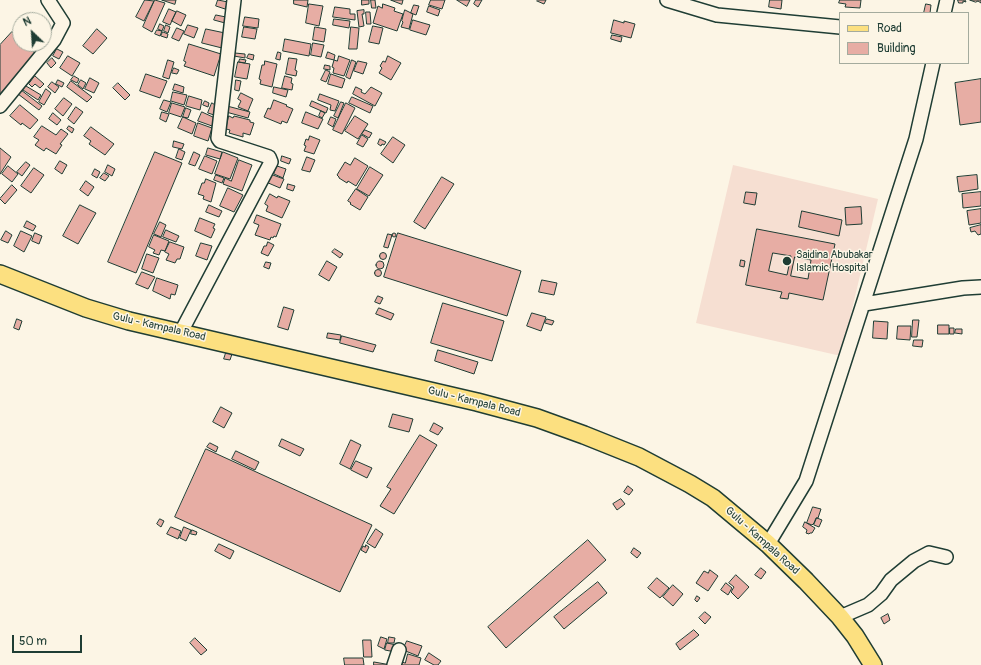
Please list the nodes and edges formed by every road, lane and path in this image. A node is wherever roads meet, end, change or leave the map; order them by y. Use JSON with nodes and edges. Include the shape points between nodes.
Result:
{"nodes":[{"id":1,"x":48,"y":0,"type":"edge"},
{"id":2,"x":234,"y":0,"type":"edge"},
{"id":3,"x":667,"y":0,"type":"edge"},
{"id":4,"x":947,"y":0,"type":"edge"},
{"id":5,"x":696,"y":4,"type":"edge"},
{"id":6,"x":944,"y":12,"type":"edge"},
{"id":7,"x":839,"y":27,"type":"edge"},
{"id":8,"x":933,"y":64,"type":"edge"},
{"id":9,"x":0,"y":106,"type":"edge"},
{"id":10,"x":0,"y":274,"type":"edge"},
{"id":11,"x":981,"y":287,"type":"edge"},
{"id":12,"x":864,"y":304,"type":"junction"},
{"id":13,"x":181,"y":332,"type":"junction"},
{"id":14,"x":768,"y":544,"type":"junction"},
{"id":15,"x":946,"y":557,"type":"dead end"},
{"id":16,"x":840,"y":617,"type":"junction"},
{"id":17,"x":399,"y":650,"type":"dead end"},
{"id":18,"x":394,"y":665,"type":"edge"},
{"id":19,"x":873,"y":665,"type":"edge"}],
"edges":[{"from":1,"to":9,"type":"street","via":[[63,24],[54,40]]},
{"from":2,"to":13,"type":"street","via":[[218,139],[269,157],[271,162]]},
{"from":3,"to":5,"type":"street"},
{"from":4,"to":6,"type":"street"},
{"from":5,"to":7,"type":"street","via":[[717,14]]},
{"from":8,"to":12,"type":"street","via":[[916,139]]},
{"from":10,"to":13,"type":"main road","name":"Gulu - Kampala Road","via":[[86,308],[129,321]]},
{"from":11,"to":12,"type":"street"},
{"from":12,"to":14,"type":"street","via":[[806,481]]},
{"from":13,"to":14,"type":"main road","name":"Gulu - Kampala Road","via":[[537,418],[639,457],[690,484],[713,498]]},
{"from":14,"to":16,"type":"main road","name":"Gulu - Kampala Road"},
{"from":15,"to":16,"type":"street","via":[[929,553],[914,561],[891,580],[881,594],[868,605]]},
{"from":16,"to":19,"type":"main road","name":"Gulu - Kampala Road"},
{"from":17,"to":18,"type":"street"}]}
